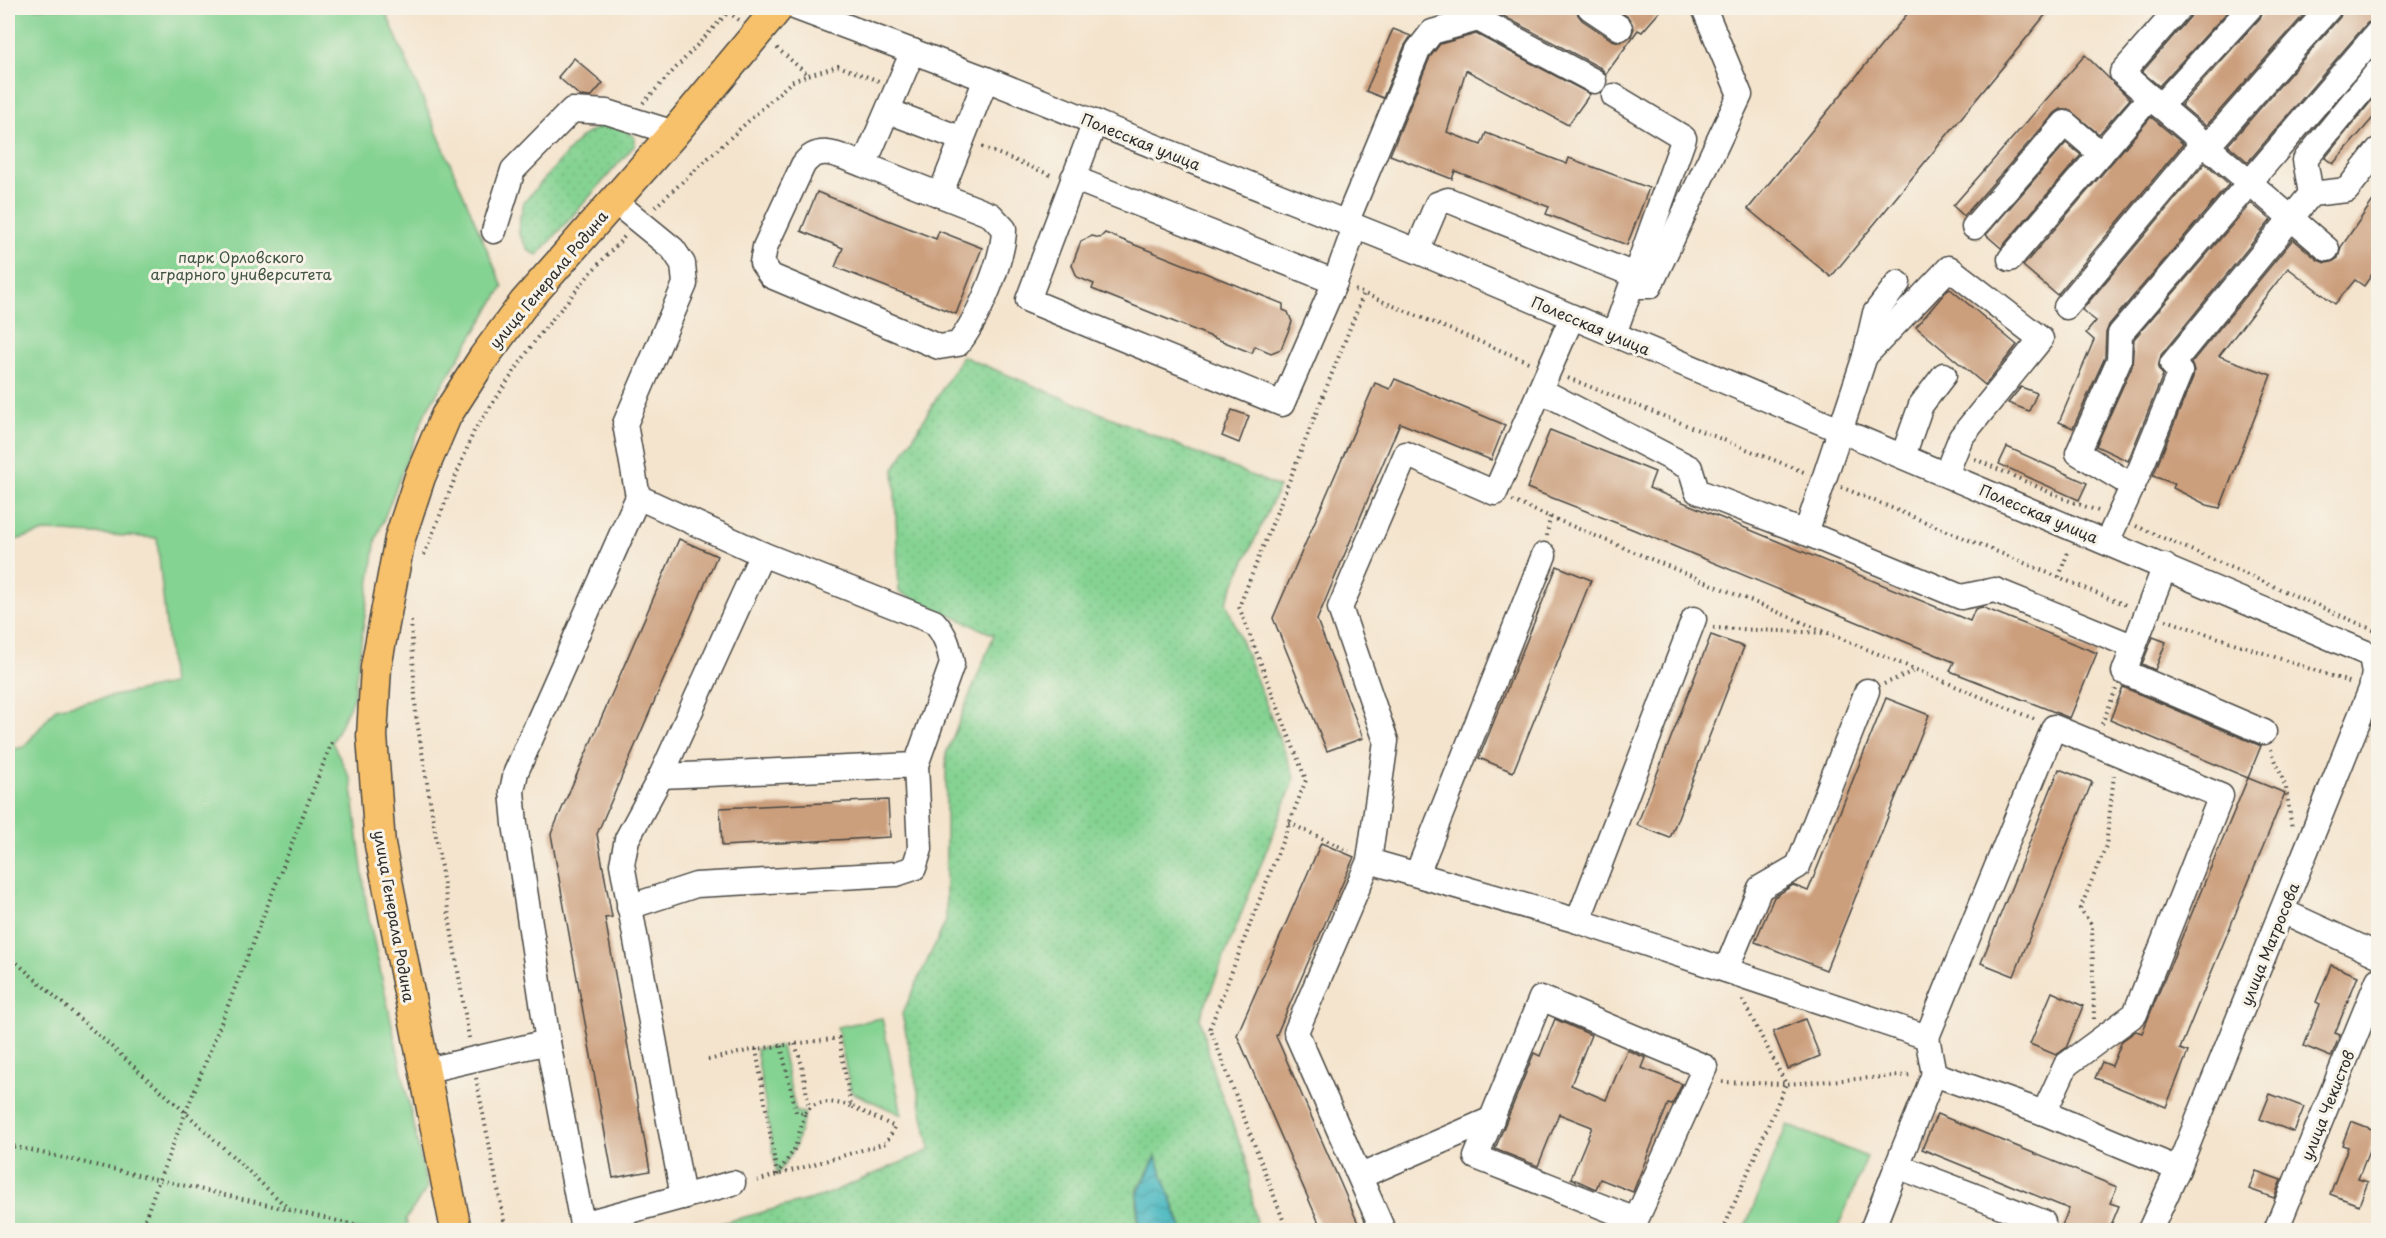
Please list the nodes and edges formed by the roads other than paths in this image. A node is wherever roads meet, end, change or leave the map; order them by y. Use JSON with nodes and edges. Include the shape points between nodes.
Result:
{"nodes":[{"id":1,"x":778,"y":8,"type":"edge"},
{"id":2,"x":797,"y":8,"type":"edge"},
{"id":3,"x":1590,"y":8,"type":"edge"},
{"id":4,"x":1704,"y":8,"type":"edge"},
{"id":5,"x":2179,"y":8,"type":"edge"},
{"id":6,"x":2250,"y":8,"type":"edge"},
{"id":7,"x":2329,"y":8,"type":"edge"},
{"id":8,"x":1483,"y":13,"type":"edge"},
{"id":9,"x":1620,"y":28,"type":"dead end"},
{"id":10,"x":2379,"y":32,"type":"edge"},
{"id":11,"x":913,"y":51,"type":"junction"},
{"id":12,"x":2379,"y":71,"type":"edge"},
{"id":13,"x":986,"y":79,"type":"junction"},
{"id":14,"x":1594,"y":81,"type":"dead end"},
{"id":15,"x":1614,"y":96,"type":"dead end"},
{"id":16,"x":2155,"y":101,"type":"junction"},
{"id":17,"x":888,"y":111,"type":"junction"},
{"id":18,"x":1095,"y":122,"type":"junction"},
{"id":19,"x":674,"y":133,"type":"junction"},
{"id":20,"x":962,"y":139,"type":"junction"},
{"id":21,"x":2205,"y":145,"type":"junction"},
{"id":22,"x":2379,"y":150,"type":"edge"},
{"id":23,"x":2101,"y":154,"type":"junction"},
{"id":24,"x":864,"y":165,"type":"junction"},
{"id":25,"x":1072,"y":180,"type":"junction"},
{"id":26,"x":2249,"y":183,"type":"junction"},
{"id":27,"x":2311,"y":194,"type":"junction"},
{"id":28,"x":940,"y":195,"type":"junction"},
{"id":29,"x":613,"y":200,"type":"junction"},
{"id":30,"x":2291,"y":217,"type":"junction"},
{"id":31,"x":1350,"y":225,"type":"junction"},
{"id":32,"x":1974,"y":227,"type":"dead end"},
{"id":33,"x":494,"y":231,"type":"dead end"},
{"id":34,"x":2326,"y":249,"type":"dead end"},
{"id":35,"x":1417,"y":251,"type":"junction"},
{"id":36,"x":2010,"y":259,"type":"dead end"},
{"id":37,"x":1635,"y":281,"type":"junction"},
{"id":38,"x":1335,"y":282,"type":"junction"},
{"id":39,"x":1898,"y":283,"type":"dead end"},
{"id":40,"x":2066,"y":307,"type":"dead end"},
{"id":41,"x":1572,"y":317,"type":"junction"},
{"id":42,"x":1614,"y":334,"type":"junction"},
{"id":43,"x":1865,"y":356,"type":"junction"},
{"id":44,"x":1944,"y":375,"type":"dead end"},
{"id":45,"x":1544,"y":380,"type":"junction"},
{"id":46,"x":1841,"y":432,"type":"junction"},
{"id":47,"x":1903,"y":456,"type":"junction"},
{"id":48,"x":1946,"y":474,"type":"junction"},
{"id":49,"x":2133,"y":486,"type":"junction"},
{"id":50,"x":638,"y":497,"type":"junction"},
{"id":51,"x":1806,"y":533,"type":"junction"},
{"id":52,"x":2107,"y":542,"type":"junction"},
{"id":53,"x":762,"y":554,"type":"junction"},
{"id":54,"x":1544,"y":555,"type":"dead end"},
{"id":55,"x":2165,"y":566,"type":"junction"},
{"id":56,"x":1692,"y":623,"type":"road end"},
{"id":57,"x":2132,"y":646,"type":"junction"},
{"id":58,"x":2376,"y":647,"type":"edge"},
{"id":59,"x":1867,"y":692,"type":"road end"},
{"id":60,"x":2264,"y":732,"type":"road end"},
{"id":61,"x":916,"y":765,"type":"junction"},
{"id":62,"x":661,"y":776,"type":"junction"},
{"id":63,"x":1369,"y":861,"type":"junction"},
{"id":64,"x":1417,"y":874,"type":"junction"},
{"id":65,"x":629,"y":908,"type":"junction"},
{"id":66,"x":2282,"y":911,"type":"junction"},
{"id":67,"x":1578,"y":921,"type":"junction"},
{"id":68,"x":2379,"y":955,"type":"edge"},
{"id":69,"x":1726,"y":970,"type":"junction"},
{"id":70,"x":2379,"y":980,"type":"edge"},
{"id":71,"x":1927,"y":1037,"type":"junction"},
{"id":72,"x":548,"y":1042,"type":"junction"},
{"id":73,"x":423,"y":1071,"type":"junction"},
{"id":74,"x":1934,"y":1074,"type":"junction"},
{"id":75,"x":2044,"y":1113,"type":"junction"},
{"id":76,"x":1492,"y":1119,"type":"junction"},
{"id":77,"x":1897,"y":1166,"type":"junction"},
{"id":78,"x":2178,"y":1169,"type":"junction"},
{"id":79,"x":1361,"y":1176,"type":"junction"},
{"id":80,"x":733,"y":1183,"type":"road end"},
{"id":81,"x":683,"y":1197,"type":"junction"},
{"id":82,"x":456,"y":1230,"type":"edge"},
{"id":83,"x":1383,"y":1230,"type":"edge"},
{"id":84,"x":1872,"y":1230,"type":"edge"},
{"id":85,"x":2040,"y":1230,"type":"edge"},
{"id":86,"x":2150,"y":1230,"type":"edge"},
{"id":87,"x":2276,"y":1230,"type":"edge"}],
"edges":[{"from":1,"to":19,"type":"main road","name":"улица Генерала Родина"},
{"from":2,"to":11,"type":"street","name":"Полесская улица"},
{"from":3,"to":9,"type":"street"},
{"from":4,"to":37,"type":"street","via":[[1740,95],[1650,286]]},
{"from":5,"to":16,"type":"street","via":[[2122,73]]},
{"from":6,"to":16,"type":"street"},
{"from":7,"to":21,"type":"street"},
{"from":8,"to":14,"type":"street"},
{"from":8,"to":31,"type":"street","via":[[1432,32],[1419,50]]},
{"from":10,"to":26,"type":"street"},
{"from":11,"to":13,"type":"street","name":"Полесская улица"},
{"from":11,"to":17,"type":"street"},
{"from":12,"to":27,"type":"street","via":[[2305,160]]},
{"from":13,"to":18,"type":"street","name":"Полесская улица"},
{"from":13,"to":20,"type":"street"},
{"from":15,"to":37,"type":"street","via":[[1684,138]]},
{"from":16,"to":21,"type":"street"},
{"from":16,"to":23,"type":"street"},
{"from":17,"to":20,"type":"street"},
{"from":17,"to":24,"type":"street"},
{"from":18,"to":25,"type":"street"},
{"from":18,"to":31,"type":"street","name":"Полесская улица"},
{"from":19,"to":29,"type":"main road","name":"улица Генерала Родина"},
{"from":19,"to":33,"type":"street","via":[[607,112],[572,110],[513,170]]},
{"from":20,"to":28,"type":"street"},
{"from":21,"to":26,"type":"street"},
{"from":21,"to":40,"type":"street"},
{"from":22,"to":27,"type":"street","via":[[2347,190]]},
{"from":23,"to":32,"type":"street","via":[[2065,123]]},
{"from":23,"to":36,"type":"street"},
{"from":24,"to":28,"type":"street"},
{"from":24,"to":28,"type":"street","via":[[823,151],[810,155],[765,247],[762,263],[771,276],[939,347],[958,344],[970,330],[1004,246],[1004,229],[991,215]]},
{"from":25,"to":38,"type":"street"},
{"from":25,"to":38,"type":"street","via":[[1028,300],[1282,404]]},
{"from":26,"to":30,"type":"street"},
{"from":26,"to":49,"type":"street","via":[[2120,334],[2119,360],[2078,453]]},
{"from":27,"to":30,"type":"street"},
{"from":29,"to":50,"type":"street","via":[[674,249],[683,264],[685,284],[625,424]]},
{"from":29,"to":73,"type":"main road","name":"улица Генерала Родина","via":[[524,303],[452,406],[420,477],[400,538],[376,667],[372,736],[380,845]]},
{"from":30,"to":34,"type":"street"},
{"from":30,"to":49,"type":"street","via":[[2172,364],[2180,372]]},
{"from":31,"to":35,"type":"street","name":"Полесская улица"},
{"from":31,"to":38,"type":"street"},
{"from":35,"to":37,"type":"street","via":[[1437,204],[1448,200]]},
{"from":35,"to":41,"type":"street","name":"Полесская улица"},
{"from":37,"to":42,"type":"street"},
{"from":39,"to":43,"type":"street","via":[[1875,313]]},
{"from":41,"to":42,"type":"street","name":"Полесская улица"},
{"from":41,"to":45,"type":"street"},
{"from":42,"to":46,"type":"street","name":"Полесская улица"},
{"from":43,"to":46,"type":"street"},
{"from":43,"to":48,"type":"street","via":[[1949,268],[2041,339],[1961,437]]},
{"from":44,"to":47,"type":"street","via":[[1921,405]]},
{"from":45,"to":51,"type":"street","via":[[1690,468],[1697,491]]},
{"from":45,"to":63,"type":"street","via":[[1495,494],[1406,454],[1340,608],[1386,741]]},
{"from":46,"to":47,"type":"street","name":"Полесская улица"},
{"from":46,"to":51,"type":"street"},
{"from":47,"to":48,"type":"street","name":"Полесская улица"},
{"from":48,"to":52,"type":"street","name":"Полесская улица"},
{"from":49,"to":52,"type":"street"},
{"from":50,"to":53,"type":"street"},
{"from":50,"to":72,"type":"street","via":[[516,772],[512,791]]},
{"from":51,"to":57,"type":"street","via":[[1961,597],[1995,590]]},
{"from":52,"to":55,"type":"street","name":"Полесская улица"},
{"from":53,"to":61,"type":"street","via":[[934,622],[944,633],[952,664]]},
{"from":53,"to":62,"type":"street"},
{"from":54,"to":64,"type":"street"},
{"from":55,"to":57,"type":"street"},
{"from":55,"to":58,"type":"street","name":"Полесская улица"},
{"from":56,"to":67,"type":"street"},
{"from":57,"to":60,"type":"street","via":[[2124,672]]},
{"from":58,"to":66,"type":"street","name":"улица Матросова","via":[[2371,689]]},
{"from":59,"to":69,"type":"street","via":[[1798,866],[1760,888]]},
{"from":61,"to":62,"type":"street"},
{"from":61,"to":65,"type":"street","via":[[920,849],[914,868],[896,873],[696,885]]},
{"from":62,"to":65,"type":"street","via":[[627,839],[622,864]]},
{"from":63,"to":64,"type":"street"},
{"from":63,"to":79,"type":"street","via":[[1296,1032]]},
{"from":64,"to":67,"type":"street"},
{"from":65,"to":81,"type":"street"},
{"from":66,"to":68,"type":"street"},
{"from":66,"to":78,"type":"street","name":"улица Матросова"},
{"from":67,"to":69,"type":"street"},
{"from":69,"to":71,"type":"street"},
{"from":70,"to":87,"type":"street","name":"улица Чекистов"},
{"from":71,"to":74,"type":"street"},
{"from":71,"to":75,"type":"street","via":[[2054,727],[2221,796],[2135,1014],[2066,1065]]},
{"from":72,"to":73,"type":"street"},
{"from":72,"to":81,"type":"street","via":[[582,1224]]},
{"from":73,"to":82,"type":"main road","name":"улица Генерала Родина"},
{"from":74,"to":75,"type":"street"},
{"from":74,"to":77,"type":"street"},
{"from":75,"to":78,"type":"street"},
{"from":76,"to":76,"type":"street","via":[[1542,998],[1706,1067],[1636,1220],[1476,1157]]},
{"from":76,"to":79,"type":"street"},
{"from":77,"to":84,"type":"street"},
{"from":77,"to":85,"type":"street","via":[[2043,1222]]},
{"from":78,"to":86,"type":"street","name":"улица Матросова"},
{"from":79,"to":83,"type":"street"},
{"from":80,"to":81,"type":"street"}]}
